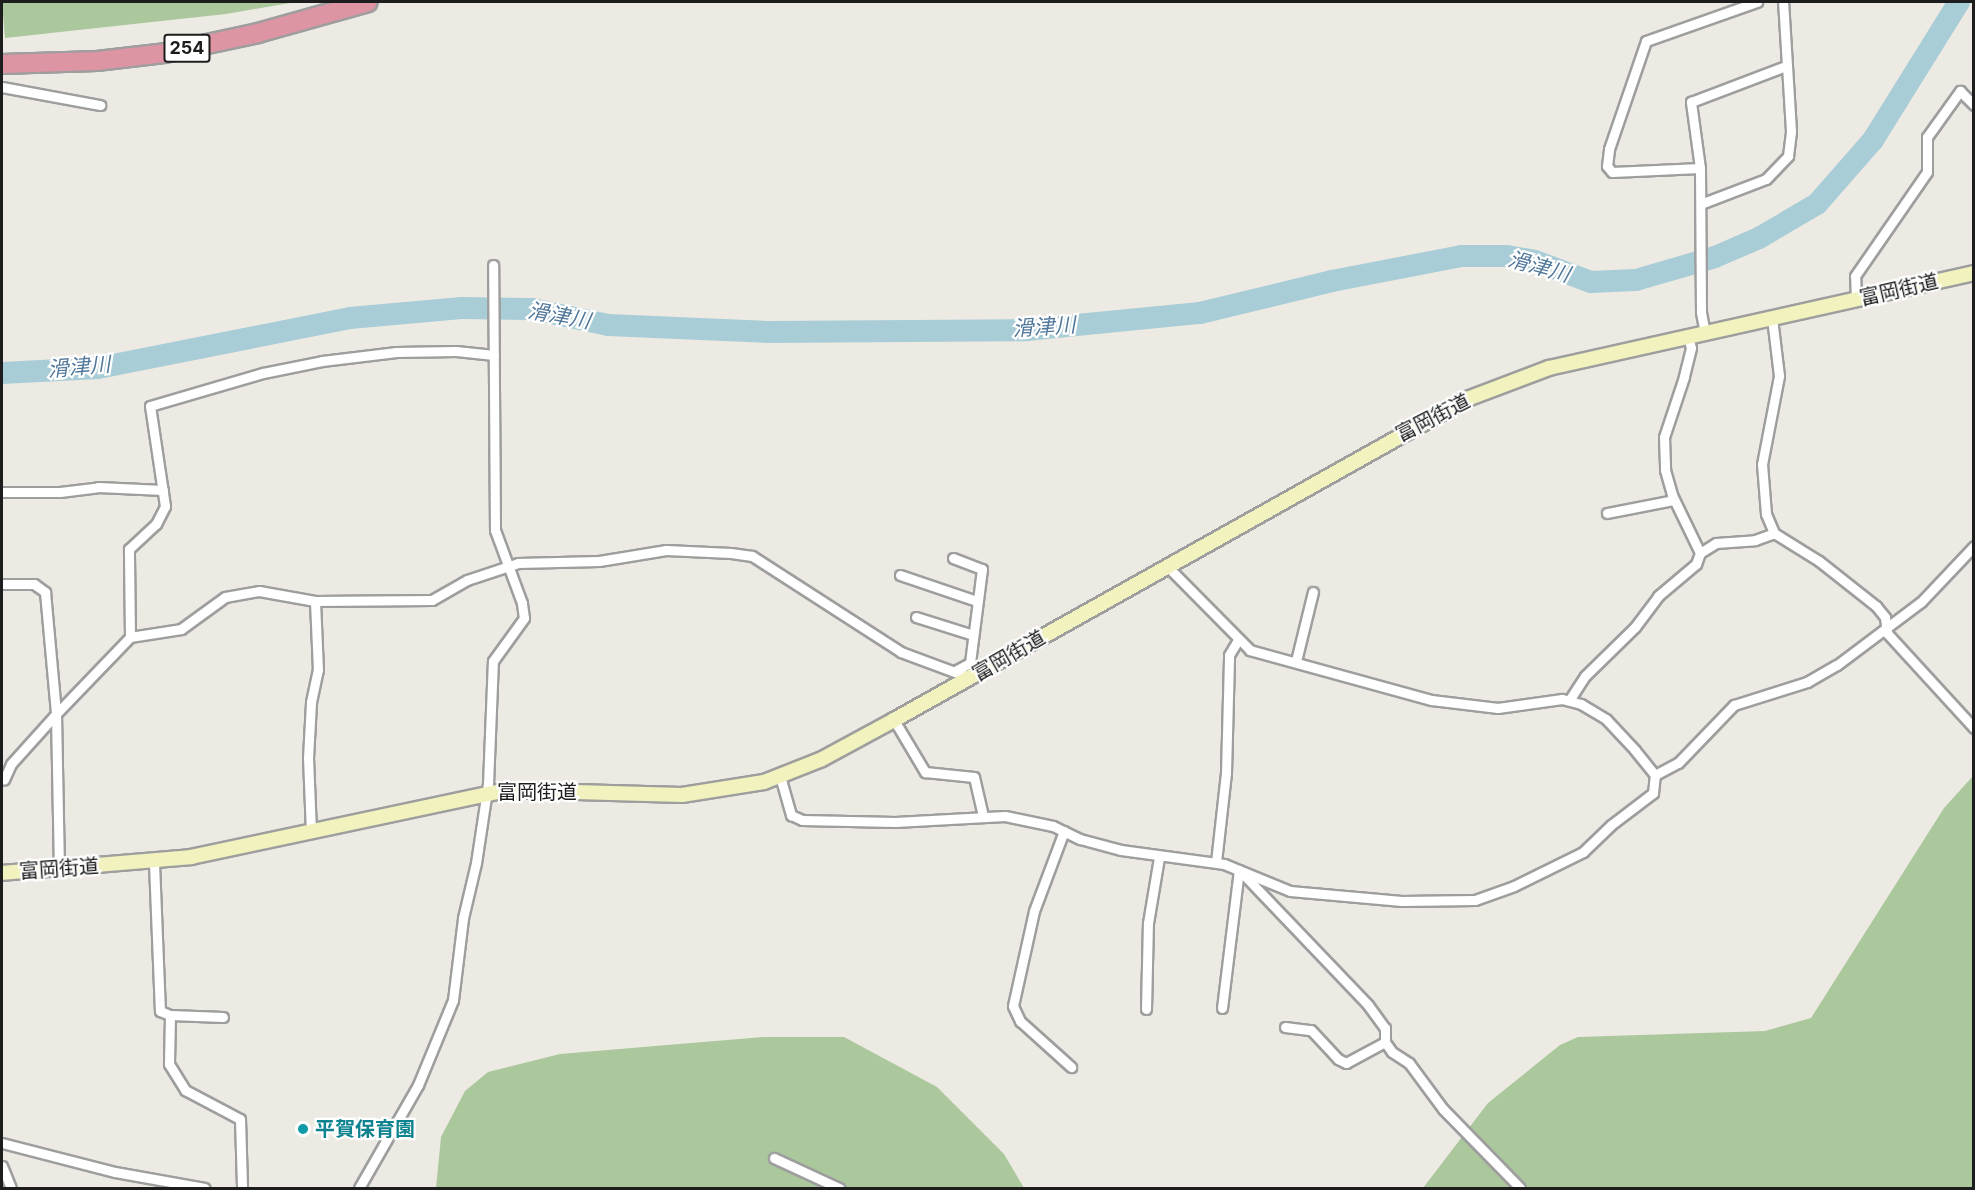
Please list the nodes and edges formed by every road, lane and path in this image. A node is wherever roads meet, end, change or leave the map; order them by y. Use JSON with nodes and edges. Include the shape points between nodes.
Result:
{"nodes":[{"id":1,"x":368,"y":2,"type":"edge"},
{"id":2,"x":1757,"y":2,"type":"edge"},
{"id":3,"x":1783,"y":2,"type":"edge"},
{"id":4,"x":2,"y":64,"type":"edge"},
{"id":5,"x":1786,"y":66,"type":"junction"},
{"id":6,"x":2,"y":87,"type":"edge"},
{"id":7,"x":100,"y":105,"type":"dead end"},
{"id":8,"x":1974,"y":105,"type":"edge"},
{"id":9,"x":1700,"y":168,"type":"junction"},
{"id":10,"x":1703,"y":207,"type":"junction"},
{"id":11,"x":493,"y":267,"type":"dead end"},
{"id":12,"x":1974,"y":273,"type":"edge"},
{"id":13,"x":1856,"y":300,"type":"junction"},
{"id":14,"x":1772,"y":318,"type":"junction"},
{"id":15,"x":1705,"y":333,"type":"junction"},
{"id":16,"x":1688,"y":336,"type":"junction"},
{"id":17,"x":494,"y":352,"type":"junction"},
{"id":18,"x":163,"y":490,"type":"junction"},
{"id":19,"x":2,"y":492,"type":"edge"},
{"id":20,"x":1674,"y":500,"type":"junction"},
{"id":21,"x":1607,"y":513,"type":"dead end"},
{"id":22,"x":1774,"y":533,"type":"junction"},
{"id":23,"x":1974,"y":546,"type":"edge"},
{"id":24,"x":1700,"y":553,"type":"junction"},
{"id":25,"x":953,"y":558,"type":"dead end"},
{"id":26,"x":1167,"y":566,"type":"junction"},
{"id":27,"x":507,"y":567,"type":"junction"},
{"id":28,"x":900,"y":575,"type":"dead end"},
{"id":29,"x":2,"y":584,"type":"edge"},
{"id":30,"x":1313,"y":592,"type":"dead end"},
{"id":31,"x":977,"y":600,"type":"junction"},
{"id":32,"x":315,"y":601,"type":"junction"},
{"id":33,"x":916,"y":617,"type":"dead end"},
{"id":34,"x":1887,"y":625,"type":"junction"},
{"id":35,"x":973,"y":635,"type":"junction"},
{"id":36,"x":130,"y":637,"type":"junction"},
{"id":37,"x":1238,"y":640,"type":"junction"},
{"id":38,"x":1296,"y":661,"type":"junction"},
{"id":39,"x":957,"y":670,"type":"junction"},
{"id":40,"x":971,"y":678,"type":"junction"},
{"id":41,"x":1570,"y":699,"type":"junction"},
{"id":42,"x":56,"y":714,"type":"junction"},
{"id":43,"x":894,"y":720,"type":"junction"},
{"id":44,"x":1974,"y":728,"type":"edge"},
{"id":45,"x":1655,"y":775,"type":"junction"},
{"id":46,"x":780,"y":776,"type":"junction"},
{"id":47,"x":4,"y":780,"type":"dead end"},
{"id":48,"x":487,"y":792,"type":"junction"},
{"id":49,"x":983,"y":815,"type":"junction"},
{"id":50,"x":1064,"y":831,"type":"junction"},
{"id":51,"x":311,"y":832,"type":"junction"},
{"id":52,"x":1159,"y":856,"type":"junction"},
{"id":53,"x":154,"y":862,"type":"junction"},
{"id":54,"x":1216,"y":862,"type":"junction"},
{"id":55,"x":59,"y":870,"type":"junction"},
{"id":56,"x":1239,"y":870,"type":"junction"},
{"id":57,"x":2,"y":873,"type":"edge"},
{"id":58,"x":1222,"y":1008,"type":"dead end"},
{"id":59,"x":1146,"y":1009,"type":"dead end"},
{"id":60,"x":170,"y":1015,"type":"junction"},
{"id":61,"x":223,"y":1017,"type":"dead end"},
{"id":62,"x":1286,"y":1027,"type":"dead end"},
{"id":63,"x":1385,"y":1042,"type":"junction"},
{"id":64,"x":1071,"y":1067,"type":"dead end"},
{"id":65,"x":2,"y":1143,"type":"edge"},
{"id":66,"x":774,"y":1158,"type":"dead end"},
{"id":67,"x":2,"y":1166,"type":"edge"},
{"id":68,"x":11,"y":1188,"type":"edge"},
{"id":69,"x":205,"y":1188,"type":"edge"},
{"id":70,"x":242,"y":1188,"type":"edge"},
{"id":71,"x":359,"y":1188,"type":"edge"},
{"id":72,"x":839,"y":1188,"type":"edge"},
{"id":73,"x":1520,"y":1188,"type":"edge"}],
"edges":[{"from":1,"to":4,"type":"highway","number":"254","via":[[258,33],[142,57]]},
{"from":2,"to":9,"type":"street","via":[[1646,41],[1609,149],[1607,166],[1612,172]]},
{"from":3,"to":5,"type":"street"},
{"from":5,"to":9,"type":"street","via":[[1691,102]]},
{"from":5,"to":10,"type":"street","via":[[1791,131],[1788,156],[1766,179]]},
{"from":6,"to":7,"type":"street"},
{"from":8,"to":13,"type":"street","via":[[1960,90],[1927,137],[1927,172],[1855,276]]},
{"from":9,"to":10,"type":"street"},
{"from":10,"to":15,"type":"street","via":[[1701,310]]},
{"from":11,"to":17,"type":"street"},
{"from":12,"to":13,"type":"street","name":"富岡街道"},
{"from":13,"to":14,"type":"street","name":"富岡街道"},
{"from":14,"to":15,"type":"street","name":"富岡街道"},
{"from":14,"to":22,"type":"street","via":[[1779,376],[1762,464],[1766,514]]},
{"from":15,"to":16,"type":"street","name":"富岡街道"},
{"from":16,"to":20,"type":"street","via":[[1691,348],[1684,378],[1664,436],[1665,470]]},
{"from":16,"to":26,"type":"street","name":"富岡街道","via":[[1549,368],[1467,399]]},
{"from":17,"to":18,"type":"street","via":[[396,352],[322,361],[263,373],[150,406]]},
{"from":17,"to":27,"type":"street","via":[[495,530]]},
{"from":18,"to":19,"type":"street"},
{"from":18,"to":36,"type":"street","via":[[164,514],[129,549]]},
{"from":20,"to":21,"type":"street"},
{"from":20,"to":24,"type":"street"},
{"from":22,"to":24,"type":"street","via":[[1755,540],[1716,543]]},
{"from":22,"to":34,"type":"street","via":[[1842,577],[1876,606]]},
{"from":23,"to":34,"type":"street","via":[[1921,602]]},
{"from":24,"to":41,"type":"street","via":[[1696,564],[1658,596]]},
{"from":25,"to":31,"type":"street","via":[[982,569]]},
{"from":26,"to":37,"type":"street"},
{"from":26,"to":40,"type":"street","name":"富岡街道"},
{"from":27,"to":32,"type":"street","via":[[467,580],[432,600]]},
{"from":27,"to":39,"type":"street","via":[[542,560],[599,561],[666,550],[752,556],[901,652]]},
{"from":27,"to":48,"type":"street","via":[[524,611],[521,624],[493,661]]},
{"from":28,"to":31,"type":"street"},
{"from":29,"to":42,"type":"street","via":[[34,584],[45,592]]},
{"from":30,"to":38,"type":"street"},
{"from":31,"to":35,"type":"street"},
{"from":32,"to":36,"type":"street","via":[[259,591],[225,597],[181,629]]},
{"from":32,"to":51,"type":"street","via":[[318,670],[311,702],[308,758]]},
{"from":33,"to":35,"type":"street"},
{"from":34,"to":44,"type":"street","via":[[1887,633]]},
{"from":34,"to":45,"type":"street","via":[[1819,676],[1734,705],[1678,763]]},
{"from":35,"to":39,"type":"street","via":[[970,663]]},
{"from":36,"to":42,"type":"street"},
{"from":37,"to":38,"type":"street","via":[[1250,650]]},
{"from":37,"to":54,"type":"street","via":[[1229,655],[1226,773]]},
{"from":38,"to":41,"type":"street","via":[[1431,700],[1498,708]]},
{"from":39,"to":40,"type":"street"},
{"from":40,"to":43,"type":"street","name":"富岡街道"},
{"from":41,"to":45,"type":"street","via":[[1606,719]]},
{"from":42,"to":47,"type":"street","via":[[11,764]]},
{"from":42,"to":55,"type":"street"},
{"from":43,"to":46,"type":"street","name":"富岡街道"},
{"from":43,"to":49,"type":"street","via":[[925,772],[974,777]]},
{"from":45,"to":56,"type":"street","via":[[1653,793],[1583,852],[1514,886],[1475,900],[1324,896],[1290,891]]},
{"from":46,"to":48,"type":"street","name":"富岡街道","via":[[726,791],[682,795],[532,789]]},
{"from":46,"to":49,"type":"street","via":[[791,815],[802,820],[952,820]]},
{"from":48,"to":51,"type":"street","name":"富岡街道"},
{"from":48,"to":71,"type":"street","via":[[463,918],[453,999],[418,1085]]},
{"from":49,"to":50,"type":"street","via":[[1005,816]]},
{"from":50,"to":52,"type":"street","via":[[1100,845]]},
{"from":50,"to":64,"type":"street","via":[[1034,911],[1013,1006],[1020,1021]]},
{"from":51,"to":53,"type":"street","name":"富岡街道"},
{"from":52,"to":54,"type":"street"},
{"from":52,"to":59,"type":"street","via":[[1148,923]]},
{"from":53,"to":55,"type":"street","name":"富岡街道"},
{"from":53,"to":60,"type":"street","via":[[160,1011]]},
{"from":54,"to":56,"type":"street"},
{"from":55,"to":57,"type":"street","name":"富岡街道"},
{"from":56,"to":58,"type":"street"},
{"from":56,"to":63,"type":"street","via":[[1368,1005],[1384,1028]]},
{"from":60,"to":61,"type":"street"},
{"from":60,"to":70,"type":"street","via":[[169,1064],[180,1083],[196,1097],[240,1119]]},
{"from":62,"to":63,"type":"street","via":[[1311,1030],[1338,1059],[1347,1063]]},
{"from":63,"to":73,"type":"street"},
{"from":65,"to":69,"type":"street","via":[[115,1172]]},
{"from":66,"to":72,"type":"street"},
{"from":67,"to":68,"type":"street"}]}
